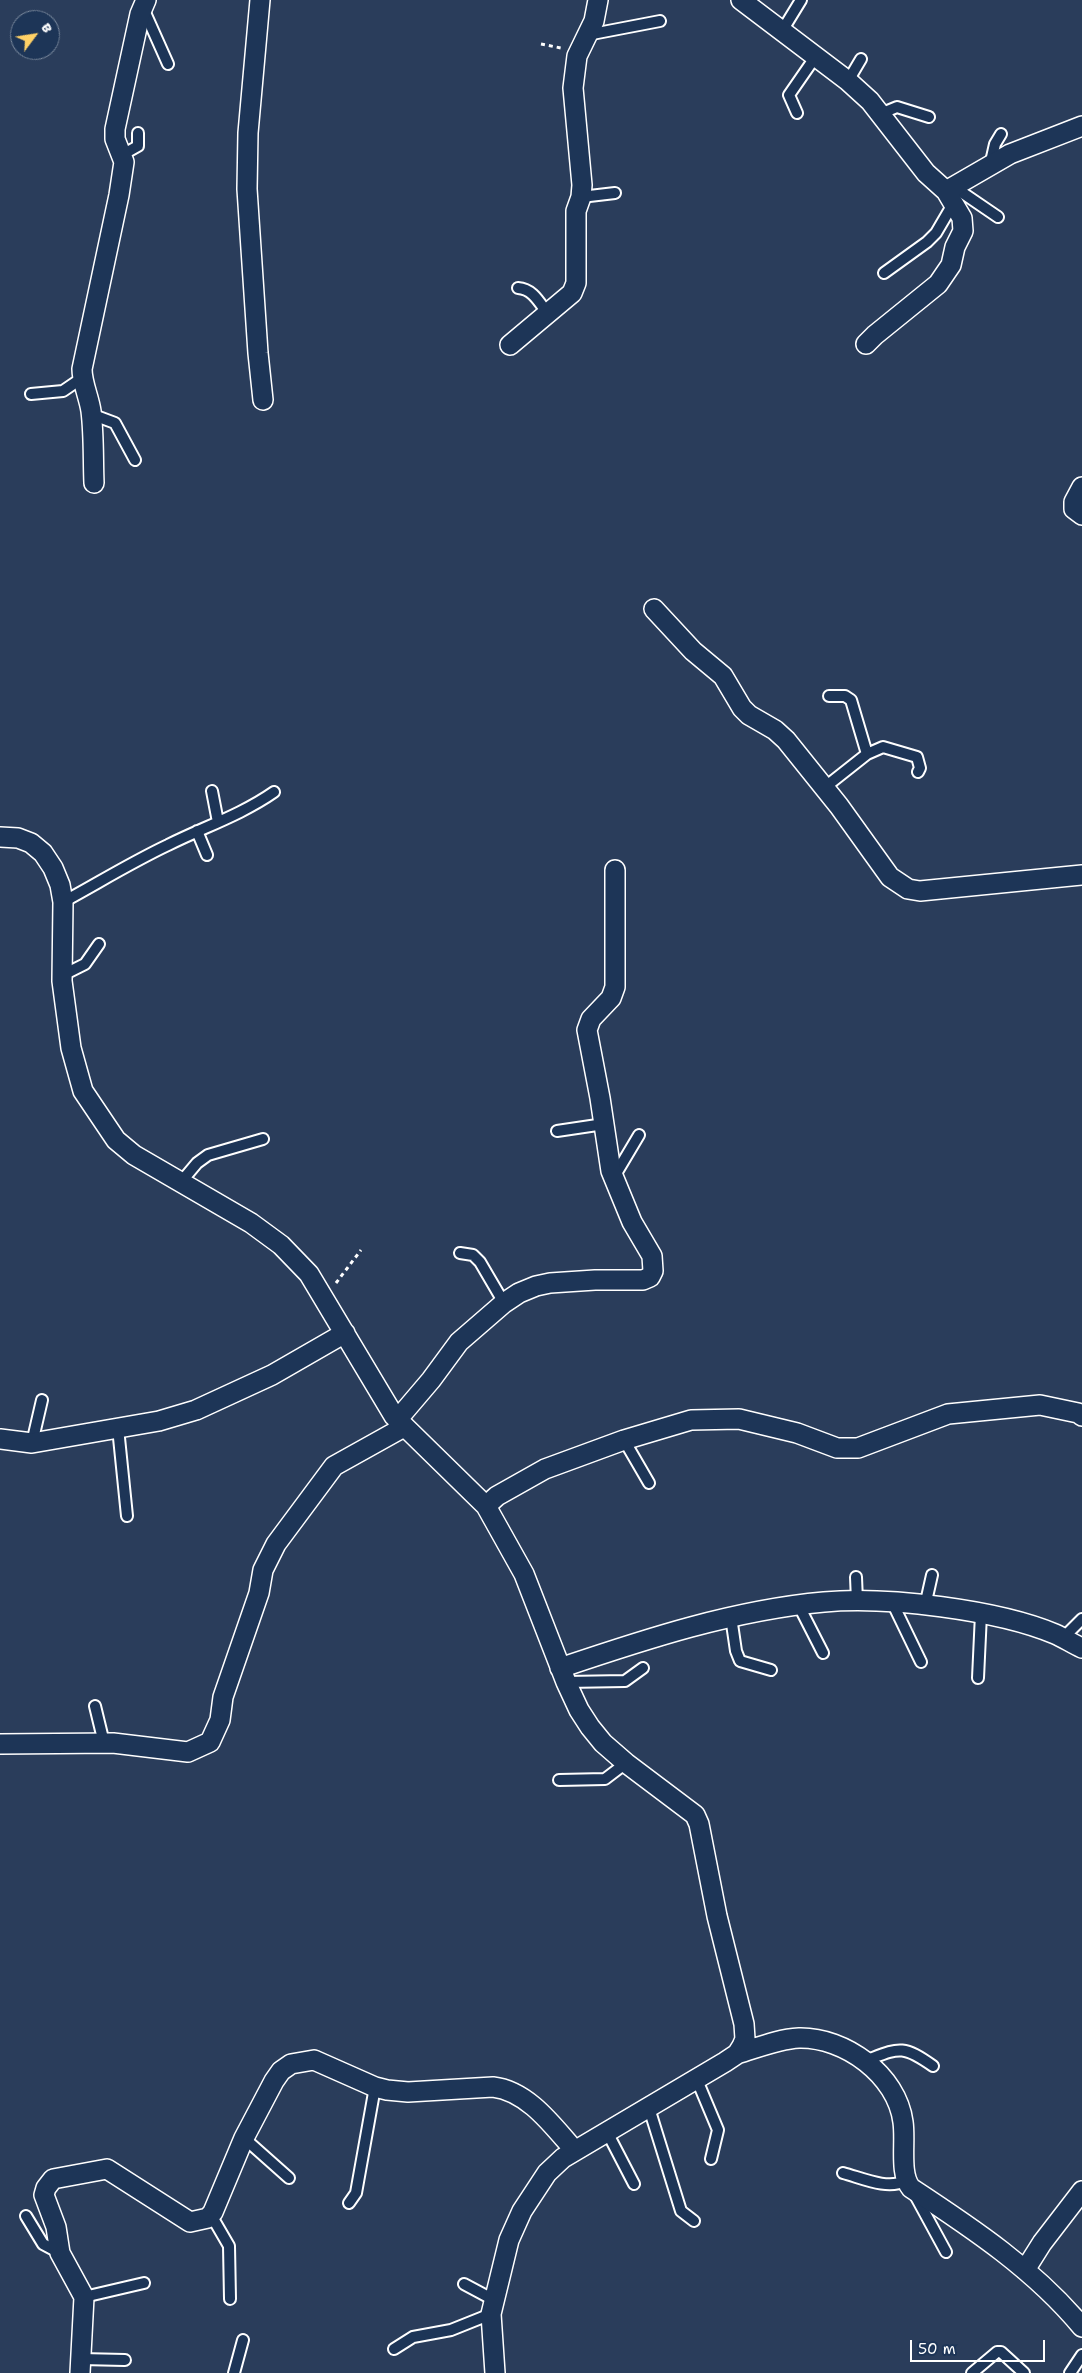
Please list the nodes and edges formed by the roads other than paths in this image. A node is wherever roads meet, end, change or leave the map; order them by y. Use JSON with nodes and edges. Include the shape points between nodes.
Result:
{"nodes":[{"id":1,"x":260,"y":0,"type":"edge"},
{"id":2,"x":598,"y":0,"type":"edge"},
{"id":3,"x":800,"y":0,"type":"edge"},
{"id":4,"x":743,"y":1,"type":"edge"},
{"id":5,"x":145,"y":4,"type":"edge"},
{"id":6,"x":660,"y":21,"type":"dead end"},
{"id":7,"x":782,"y":30,"type":"junction"},
{"id":8,"x":587,"y":36,"type":"junction"},
{"id":9,"x":816,"y":56,"type":"junction"},
{"id":10,"x":861,"y":60,"type":"dead end"},
{"id":11,"x":168,"y":64,"type":"dead end"},
{"id":12,"x":848,"y":81,"type":"junction"},
{"id":13,"x":797,"y":113,"type":"dead end"},
{"id":14,"x":880,"y":114,"type":"junction"},
{"id":15,"x":929,"y":117,"type":"dead end"},
{"id":16,"x":1082,"y":126,"type":"edge"},
{"id":17,"x":138,"y":133,"type":"dead end"},
{"id":18,"x":1001,"y":134,"type":"dead end"},
{"id":19,"x":122,"y":155,"type":"junction"},
{"id":20,"x":990,"y":166,"type":"junction"},
{"id":21,"x":615,"y":193,"type":"dead end"},
{"id":22,"x":951,"y":194,"type":"junction"},
{"id":23,"x":581,"y":197,"type":"junction"},
{"id":24,"x":998,"y":217,"type":"dead end"},
{"id":25,"x":884,"y":273,"type":"dead end"},
{"id":26,"x":518,"y":288,"type":"dead end"},
{"id":27,"x":548,"y":314,"type":"junction"},
{"id":28,"x":866,"y":344,"type":"dead end"},
{"id":29,"x":510,"y":345,"type":"dead end"},
{"id":30,"x":82,"y":378,"type":"junction"},
{"id":31,"x":31,"y":394,"type":"dead end"},
{"id":32,"x":263,"y":400,"type":"dead end"},
{"id":33,"x":91,"y":414,"type":"junction"},
{"id":34,"x":135,"y":460,"type":"dead end"},
{"id":35,"x":94,"y":483,"type":"dead end"},
{"id":36,"x":1082,"y":487,"type":"edge"},
{"id":37,"x":1082,"y":516,"type":"edge"},
{"id":38,"x":654,"y":609,"type":"dead end"},
{"id":39,"x":829,"y":696,"type":"dead end"},
{"id":40,"x":866,"y":754,"type":"junction"},
{"id":41,"x":918,"y":772,"type":"dead end"},
{"id":42,"x":824,"y":788,"type":"junction"},
{"id":43,"x":212,"y":791,"type":"dead end"},
{"id":44,"x":274,"y":792,"type":"dead end"},
{"id":45,"x":218,"y":822,"type":"junction"},
{"id":46,"x":197,"y":831,"type":"junction"},
{"id":47,"x":7,"y":838,"type":"edge"},
{"id":48,"x":207,"y":855,"type":"dead end"},
{"id":49,"x":615,"y":870,"type":"dead end"},
{"id":50,"x":1082,"y":875,"type":"edge"},
{"id":51,"x":63,"y":902,"type":"junction"},
{"id":52,"x":99,"y":944,"type":"dead end"},
{"id":53,"x":62,"y":976,"type":"junction"},
{"id":54,"x":604,"y":1124,"type":"junction"},
{"id":55,"x":557,"y":1131,"type":"dead end"},
{"id":56,"x":638,"y":1136,"type":"dead end"},
{"id":57,"x":263,"y":1140,"type":"dead end"},
{"id":58,"x":614,"y":1177,"type":"junction"},
{"id":59,"x":181,"y":1182,"type":"junction"},
{"id":60,"x":460,"y":1253,"type":"dead end"},
{"id":61,"x":504,"y":1303,"type":"junction"},
{"id":62,"x":345,"y":1334,"type":"junction"},
{"id":63,"x":42,"y":1400,"type":"dead end"},
{"id":64,"x":1082,"y":1416,"type":"edge"},
{"id":65,"x":400,"y":1424,"type":"junction"},
{"id":66,"x":118,"y":1428,"type":"junction"},
{"id":67,"x":0,"y":1439,"type":"edge"},
{"id":68,"x":624,"y":1440,"type":"junction"},
{"id":69,"x":32,"y":1443,"type":"junction"},
{"id":70,"x":649,"y":1483,"type":"dead end"},
{"id":71,"x":486,"y":1506,"type":"junction"},
{"id":72,"x":127,"y":1516,"type":"dead end"},
{"id":73,"x":932,"y":1575,"type":"dead end"},
{"id":74,"x":856,"y":1576,"type":"dead end"},
{"id":75,"x":857,"y":1601,"type":"junction"},
{"id":76,"x":892,"y":1602,"type":"junction"},
{"id":77,"x":799,"y":1606,"type":"junction"},
{"id":78,"x":925,"y":1606,"type":"junction"},
{"id":79,"x":982,"y":1614,"type":"junction"},
{"id":80,"x":731,"y":1617,"type":"junction"},
{"id":81,"x":1082,"y":1618,"type":"edge"},
{"id":82,"x":1063,"y":1638,"type":"junction"},
{"id":83,"x":1082,"y":1648,"type":"edge"},
{"id":84,"x":823,"y":1653,"type":"dead end"},
{"id":85,"x":921,"y":1662,"type":"dead end"},
{"id":86,"x":643,"y":1668,"type":"dead end"},
{"id":87,"x":771,"y":1670,"type":"dead end"},
{"id":88,"x":563,"y":1675,"type":"junction"},
{"id":89,"x":978,"y":1678,"type":"dead end"},
{"id":90,"x":95,"y":1706,"type":"dead end"},
{"id":91,"x":0,"y":1744,"type":"edge"},
{"id":92,"x":104,"y":1744,"type":"junction"},
{"id":93,"x":626,"y":1763,"type":"junction"},
{"id":94,"x":560,"y":1780,"type":"dead end"},
{"id":95,"x":736,"y":2054,"type":"junction"},
{"id":96,"x":865,"y":2061,"type":"junction"},
{"id":97,"x":933,"y":2066,"type":"dead end"},
{"id":98,"x":697,"y":2080,"type":"junction"},
{"id":99,"x":375,"y":2087,"type":"junction"},
{"id":100,"x":649,"y":2108,"type":"junction"},
{"id":101,"x":607,"y":2132,"type":"junction"},
{"id":102,"x":244,"y":2138,"type":"junction"},
{"id":103,"x":575,"y":2151,"type":"junction"},
{"id":104,"x":710,"y":2159,"type":"dead end"},
{"id":105,"x":843,"y":2173,"type":"dead end"},
{"id":106,"x":289,"y":2178,"type":"dead end"},
{"id":107,"x":634,"y":2184,"type":"dead end"},
{"id":108,"x":908,"y":2185,"type":"junction"},
{"id":109,"x":1082,"y":2191,"type":"edge"},
{"id":110,"x":349,"y":2203,"type":"dead end"},
{"id":111,"x":210,"y":2215,"type":"junction"},
{"id":112,"x":26,"y":2216,"type":"dead end"},
{"id":113,"x":694,"y":2221,"type":"dead end"},
{"id":114,"x":946,"y":2252,"type":"dead end"},
{"id":115,"x":60,"y":2253,"type":"junction"},
{"id":116,"x":1025,"y":2270,"type":"junction"},
{"id":117,"x":144,"y":2283,"type":"dead end"},
{"id":118,"x":464,"y":2284,"type":"dead end"},
{"id":119,"x":84,"y":2297,"type":"junction"},
{"id":120,"x":230,"y":2299,"type":"dead end"},
{"id":121,"x":493,"y":2307,"type":"junction"},
{"id":122,"x":1082,"y":2327,"type":"edge"},
{"id":123,"x":243,"y":2340,"type":"dead end"},
{"id":124,"x":394,"y":2349,"type":"dead end"},
{"id":125,"x":1082,"y":2355,"type":"edge"},
{"id":126,"x":125,"y":2360,"type":"dead end"},
{"id":127,"x":81,"y":2366,"type":"edge"},
{"id":128,"x":234,"y":2373,"type":"edge"},
{"id":129,"x":495,"y":2373,"type":"edge"},
{"id":130,"x":972,"y":2373,"type":"edge"},
{"id":131,"x":1024,"y":2373,"type":"edge"},
{"id":132,"x":1070,"y":2373,"type":"edge"}],
"edges":[{"from":1,"to":32,"type":"street","via":[[248,133],[247,189]]},
{"from":2,"to":8,"type":"street"},
{"from":3,"to":7,"type":"lane"},
{"from":4,"to":7,"type":"street"},
{"from":5,"to":11,"type":"lane"},
{"from":5,"to":19,"type":"street","via":[[135,32],[115,129],[115,139]]},
{"from":6,"to":8,"type":"lane"},
{"from":7,"to":9,"type":"street"},
{"from":8,"to":23,"type":"street","via":[[577,56],[573,88],[581,159]]},
{"from":9,"to":12,"type":"street"},
{"from":9,"to":13,"type":"lane","via":[[789,95]]},
{"from":10,"to":12,"type":"lane"},
{"from":12,"to":14,"type":"street"},
{"from":14,"to":15,"type":"lane","via":[[897,107]]},
{"from":14,"to":22,"type":"street","via":[[926,173]]},
{"from":16,"to":20,"type":"street","via":[[1035,142]]},
{"from":17,"to":19,"type":"lane","via":[[138,146]]},
{"from":18,"to":20,"type":"lane"},
{"from":19,"to":30,"type":"street","via":[[124,162],[119,195]]},
{"from":20,"to":22,"type":"street"},
{"from":21,"to":23,"type":"lane"},
{"from":22,"to":24,"type":"lane"},
{"from":22,"to":25,"type":"lane","via":[[936,233]]},
{"from":22,"to":28,"type":"street","via":[[962,218],[963,231],[945,276]]},
{"from":23,"to":27,"type":"street","via":[[576,211],[576,282],[572,293]]},
{"from":26,"to":27,"type":"lane","via":[[531,292]]},
{"from":27,"to":29,"type":"street"},
{"from":30,"to":31,"type":"lane","via":[[63,391]]},
{"from":30,"to":33,"type":"street"},
{"from":33,"to":34,"type":"lane","via":[[115,423]]},
{"from":33,"to":35,"type":"street"},
{"from":36,"to":37,"type":"street","via":[[1074,509]]},
{"from":38,"to":42,"type":"street","via":[[693,652],[723,676],[749,715],[786,740]]},
{"from":39,"to":40,"type":"lane","via":[[846,696],[851,700]]},
{"from":40,"to":41,"type":"lane","via":[[883,747],[916,757],[920,763]]},
{"from":40,"to":42,"type":"lane"},
{"from":42,"to":50,"type":"street","via":[[879,865],[908,889],[920,891]]},
{"from":43,"to":45,"type":"lane"},
{"from":44,"to":45,"type":"lane"},
{"from":45,"to":46,"type":"lane"},
{"from":46,"to":48,"type":"lane"},
{"from":46,"to":51,"type":"lane","via":[[148,854]]},
{"from":47,"to":51,"type":"street","via":[[31,844],[43,853],[60,885]]},
{"from":49,"to":54,"type":"street","via":[[615,987],[611,998],[591,1019],[587,1030]]},
{"from":51,"to":53,"type":"street"},
{"from":52,"to":53,"type":"lane","via":[[85,964]]},
{"from":53,"to":59,"type":"street","via":[[71,1048],[84,1091],[116,1140]]},
{"from":54,"to":55,"type":"lane"},
{"from":54,"to":58,"type":"street"},
{"from":56,"to":58,"type":"lane"},
{"from":57,"to":59,"type":"lane","via":[[208,1155]]},
{"from":58,"to":61,"type":"street","via":[[632,1222],[652,1256],[654,1264],[650,1277],[536,1286]]},
{"from":59,"to":62,"type":"street","via":[[251,1223],[281,1245],[309,1274]]},
{"from":60,"to":61,"type":"lane","via":[[473,1255],[480,1262]]},
{"from":61,"to":65,"type":"street","via":[[459,1342]]},
{"from":62,"to":65,"type":"street"},
{"from":62,"to":66,"type":"street","via":[[272,1375],[196,1410]]},
{"from":63,"to":69,"type":"lane"},
{"from":64,"to":68,"type":"street","via":[[1040,1405],[948,1414],[858,1448],[837,1448],[798,1433],[739,1419],[691,1420]]},
{"from":65,"to":71,"type":"street"},
{"from":65,"to":92,"type":"street","via":[[334,1466],[276,1544],[263,1570],[259,1593],[223,1697],[220,1720],[210,1742],[188,1752]]},
{"from":66,"to":69,"type":"street"},
{"from":66,"to":72,"type":"lane"},
{"from":67,"to":69,"type":"street"},
{"from":68,"to":70,"type":"lane"},
{"from":68,"to":71,"type":"street","via":[[545,1469],[497,1496]]},
{"from":71,"to":88,"type":"street","via":[[524,1574]]},
{"from":73,"to":78,"type":"lane"},
{"from":74,"to":75,"type":"lane"},
{"from":75,"to":76,"type":"street"},
{"from":75,"to":77,"type":"street"},
{"from":76,"to":78,"type":"street"},
{"from":76,"to":85,"type":"lane"},
{"from":77,"to":80,"type":"street"},
{"from":77,"to":84,"type":"lane"},
{"from":78,"to":79,"type":"street"},
{"from":79,"to":82,"type":"street","via":[[1045,1630]]},
{"from":79,"to":89,"type":"lane"},
{"from":80,"to":87,"type":"lane","via":[[736,1656]]},
{"from":80,"to":88,"type":"street","via":[[647,1638]]},
{"from":81,"to":82,"type":"lane"},
{"from":82,"to":83,"type":"street"},
{"from":86,"to":88,"type":"lane","via":[[625,1680]]},
{"from":88,"to":93,"type":"street","via":[[590,1727]]},
{"from":90,"to":92,"type":"lane"},
{"from":91,"to":92,"type":"street"},
{"from":93,"to":94,"type":"lane","via":[[605,1779]]},
{"from":93,"to":95,"type":"street","via":[[688,1809],[700,1824],[717,1916],[744,2024],[745,2039]]},
{"from":95,"to":96,"type":"street","via":[[798,2038],[849,2050]]},
{"from":95,"to":98,"type":"street"},
{"from":96,"to":97,"type":"lane","via":[[902,2050],[912,2052]]},
{"from":96,"to":108,"type":"street","via":[[894,2094],[903,2120],[906,2151],[903,2172]]},
{"from":98,"to":100,"type":"street"},
{"from":98,"to":104,"type":"lane","via":[[718,2130]]},
{"from":99,"to":102,"type":"street","via":[[314,2060],[292,2064],[281,2070]]},
{"from":99,"to":103,"type":"street","via":[[408,2092],[507,2088],[544,2116]]},
{"from":99,"to":110,"type":"lane","via":[[356,2194]]},
{"from":100,"to":101,"type":"street"},
{"from":100,"to":113,"type":"lane","via":[[682,2211]]},
{"from":101,"to":103,"type":"street"},
{"from":101,"to":107,"type":"lane"},
{"from":102,"to":106,"type":"lane"},
{"from":102,"to":111,"type":"street"},
{"from":103,"to":121,"type":"street","via":[[546,2173],[522,2211],[509,2240]]},
{"from":105,"to":108,"type":"lane","via":[[889,2185]]},
{"from":108,"to":114,"type":"lane"},
{"from":108,"to":116,"type":"street"},
{"from":109,"to":116,"type":"street"},
{"from":111,"to":115,"type":"street","via":[[190,2222],[107,2169],[54,2179],[44,2196],[56,2228]]},
{"from":111,"to":120,"type":"lane","via":[[230,2246]]},
{"from":112,"to":115,"type":"lane","via":[[42,2244]]},
{"from":115,"to":119,"type":"street"},
{"from":116,"to":122,"type":"street"},
{"from":117,"to":119,"type":"lane"},
{"from":118,"to":121,"type":"lane"},
{"from":119,"to":127,"type":"street"},
{"from":121,"to":124,"type":"lane","via":[[451,2330],[413,2337]]},
{"from":121,"to":129,"type":"street"},
{"from":123,"to":128,"type":"lane"},
{"from":125,"to":132,"type":"lane"},
{"from":126,"to":127,"type":"lane"},
{"from":130,"to":131,"type":"lane","via":[[1001,2352]]}]}
